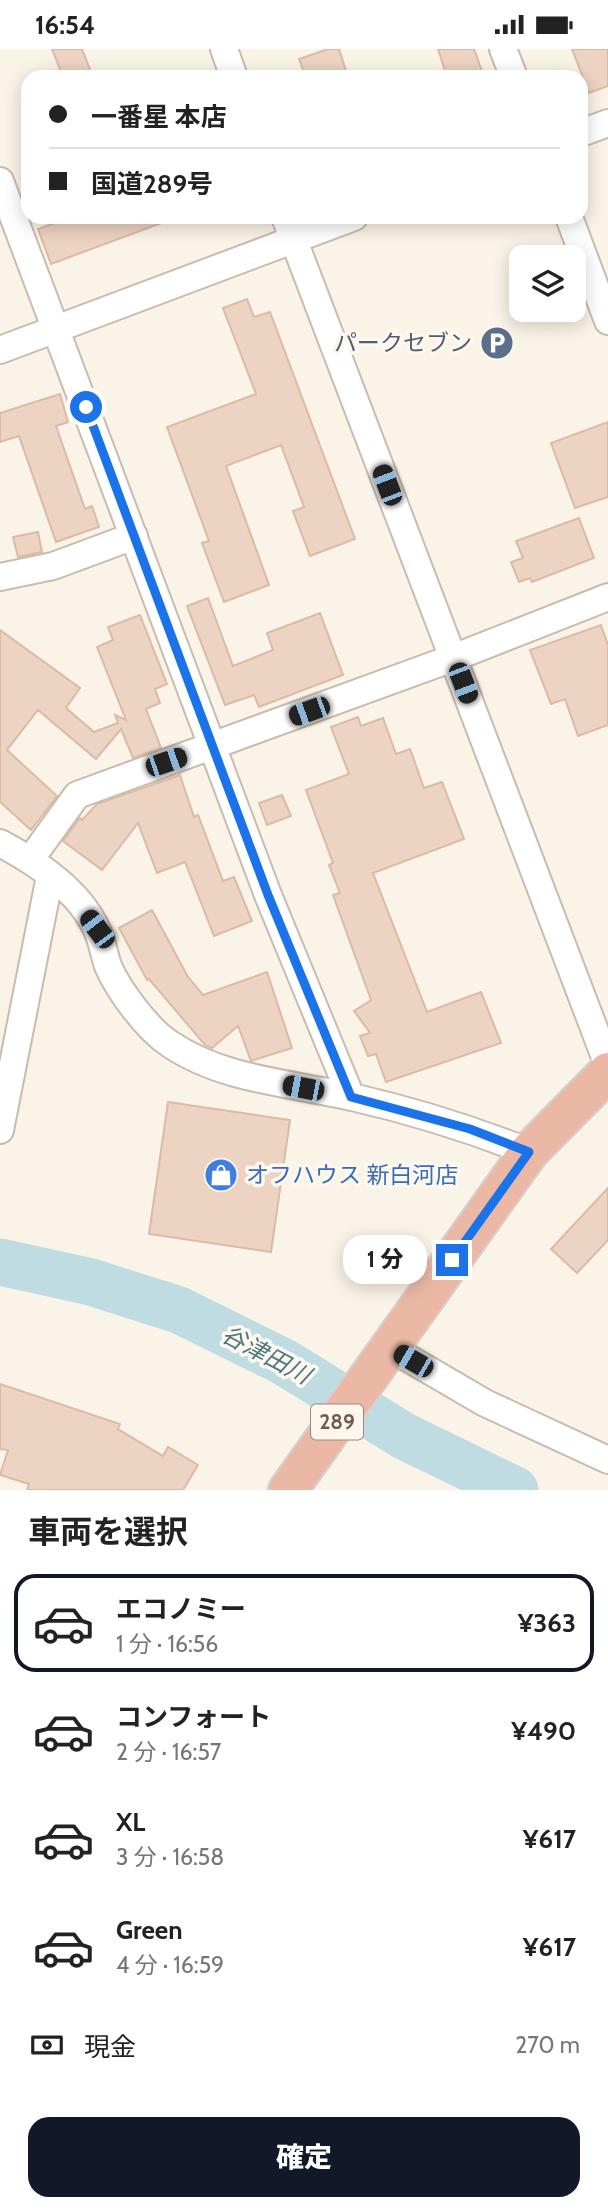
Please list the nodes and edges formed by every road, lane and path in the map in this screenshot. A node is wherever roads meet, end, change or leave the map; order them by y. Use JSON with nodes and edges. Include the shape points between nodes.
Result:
{"nodes":[{"id":1,"x":224,"y":49,"type":"edge"},
{"id":2,"x":503,"y":49,"type":"edge"},
{"id":3,"x":232,"y":70,"type":"edge"},
{"id":4,"x":511,"y":70,"type":"edge"},
{"id":5,"x":608,"y":123,"type":"edge"},
{"id":6,"x":588,"y":131,"type":"edge"},
{"id":7,"x":0,"y":181,"type":"edge"},
{"id":8,"x":313,"y":224,"type":"edge"},
{"id":9,"x":572,"y":224,"type":"edge"},
{"id":10,"x":289,"y":228,"type":"edge"},
{"id":11,"x":608,"y":321,"type":"edge"},
{"id":12,"x":58,"y":330,"type":"junction"},
{"id":13,"x":0,"y":350,"type":"edge"},
{"id":14,"x":134,"y":536,"type":"junction"},
{"id":15,"x":0,"y":577,"type":"edge"},
{"id":16,"x":608,"y":597,"type":"edge"},
{"id":17,"x":453,"y":658,"type":"junction"},
{"id":18,"x":214,"y":746,"type":"junction"},
{"id":19,"x":0,"y":843,"type":"edge"},
{"id":20,"x":40,"y":868,"type":"junction"},
{"id":21,"x":608,"y":1065,"type":"edge"},
{"id":22,"x":608,"y":1072,"type":"edge"},
{"id":23,"x":351,"y":1097,"type":"junction"},
{"id":24,"x":0,"y":1130,"type":"edge"},
{"id":25,"x":529,"y":1152,"type":"junction"},
{"id":26,"x":385,"y":1353,"type":"junction"},
{"id":27,"x":608,"y":1460,"type":"edge"},
{"id":28,"x":290,"y":1487,"type":"edge"}],
"edges":[{"from":1,"to":3,"type":"street"},
{"from":2,"to":4,"type":"street"},
{"from":5,"to":6,"type":"street"},
{"from":7,"to":12,"type":"street"},
{"from":8,"to":10,"type":"street"},
{"from":9,"to":11,"type":"street"},
{"from":10,"to":12,"type":"street"},
{"from":10,"to":17,"type":"street"},
{"from":12,"to":13,"type":"street"},
{"from":12,"to":14,"type":"street"},
{"from":14,"to":15,"type":"street","via":[[53,566]]},
{"from":14,"to":18,"type":"street"},
{"from":16,"to":17,"type":"street"},
{"from":17,"to":18,"type":"street"},
{"from":17,"to":21,"type":"street"},
{"from":18,"to":20,"type":"street","via":[[77,795]]},
{"from":18,"to":23,"type":"street","via":[[268,895]]},
{"from":19,"to":20,"type":"street"},
{"from":20,"to":23,"type":"street","via":[[67,889],[97,929],[109,967],[130,1004],[169,1044],[254,1079]]},
{"from":20,"to":24,"type":"street"},
{"from":22,"to":25,"type":"highway","number":"289"},
{"from":23,"to":25,"type":"street","via":[[470,1129]]},
{"from":25,"to":26,"type":"highway","number":"289"},
{"from":26,"to":27,"type":"street"},
{"from":26,"to":28,"type":"highway","number":"289"}]}
